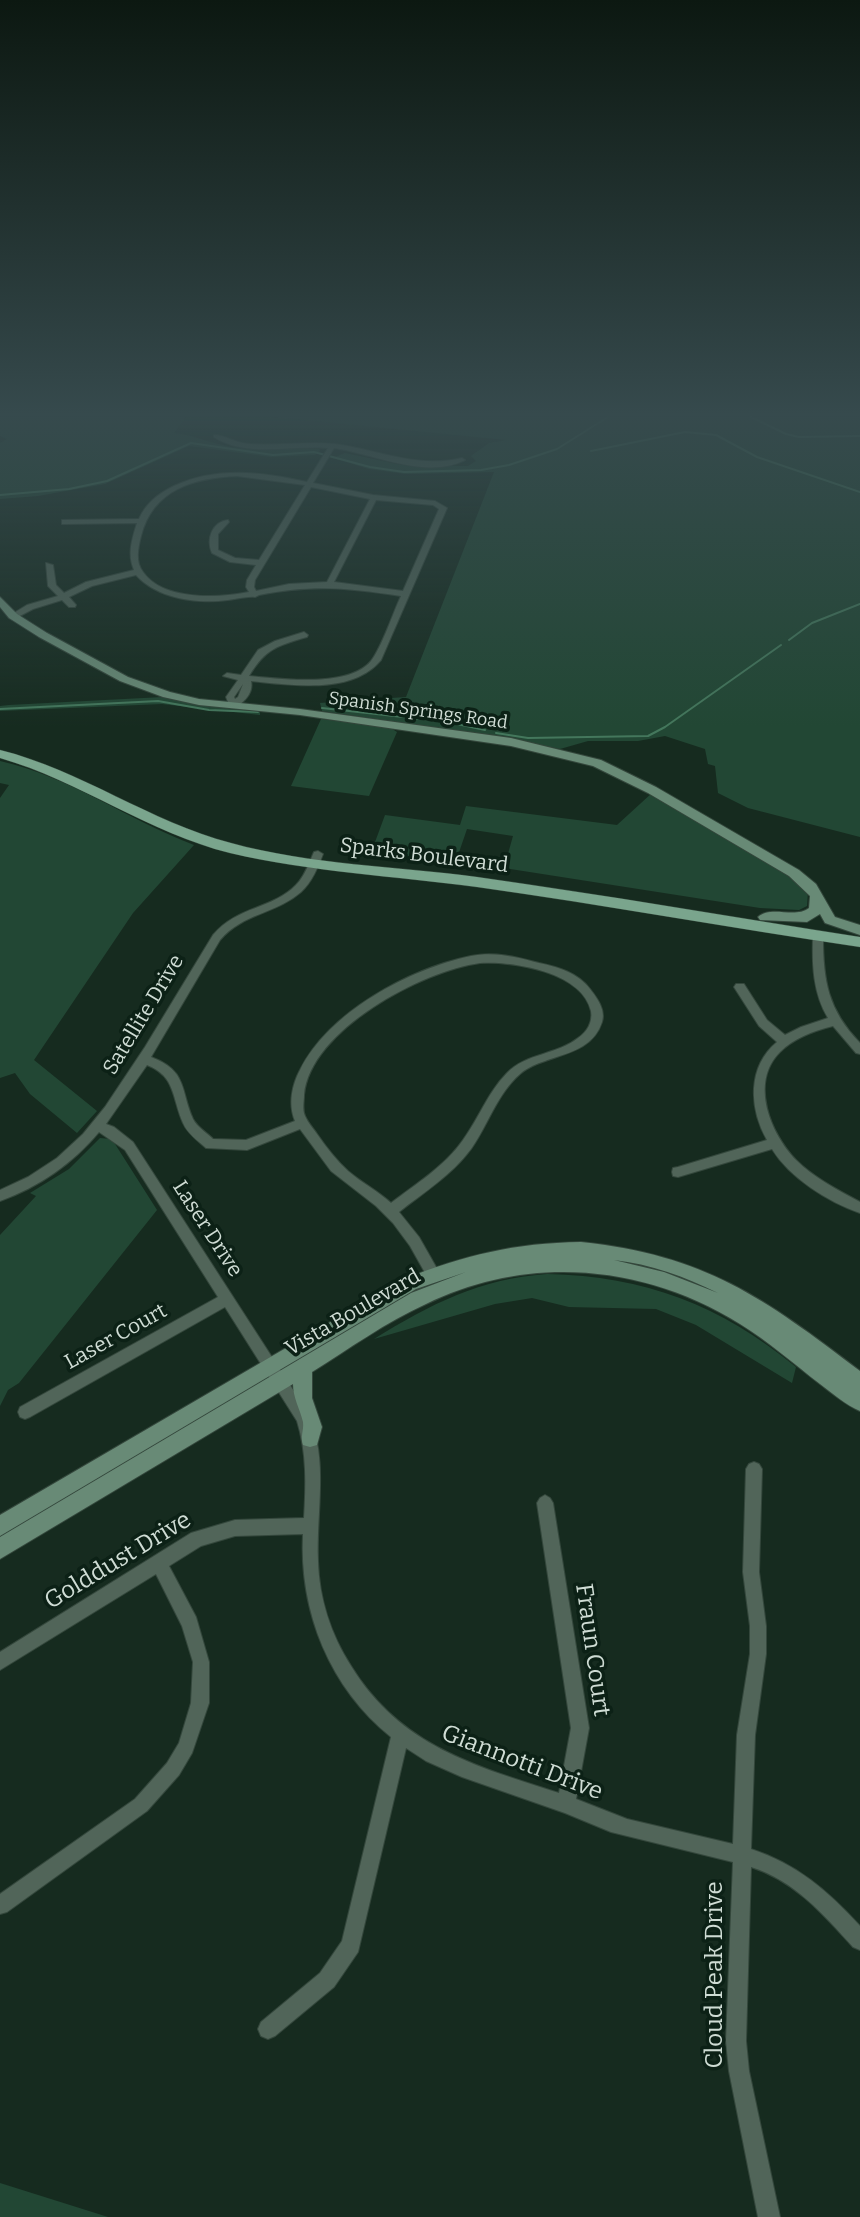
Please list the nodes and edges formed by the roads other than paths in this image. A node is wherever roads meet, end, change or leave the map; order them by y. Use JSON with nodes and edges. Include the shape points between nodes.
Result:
{"nodes":[{"id":1,"x":288,"y":520,"type":"edge"},
{"id":2,"x":362,"y":520,"type":"edge"},
{"id":3,"x":438,"y":520,"type":"edge"},
{"id":4,"x":65,"y":522,"type":"dead end"},
{"id":5,"x":141,"y":522,"type":"joint"},
{"id":6,"x":225,"y":522,"type":"dead end"},
{"id":7,"x":262,"y":563,"type":"junction"},
{"id":8,"x":49,"y":565,"type":"dead end"},
{"id":9,"x":138,"y":572,"type":"junction"},
{"id":10,"x":329,"y":585,"type":"junction"},
{"id":11,"x":405,"y":594,"type":"junction"},
{"id":12,"x":255,"y":595,"type":"junction"},
{"id":13,"x":63,"y":597,"type":"junction"},
{"id":14,"x":0,"y":600,"type":"edge"},
{"id":15,"x":72,"y":605,"type":"dead end"},
{"id":16,"x":13,"y":616,"type":"junction"},
{"id":17,"x":1,"y":621,"type":"edge"},
{"id":18,"x":304,"y":635,"type":"dead end"},
{"id":19,"x":227,"y":676,"type":"dead end"},
{"id":20,"x":246,"y":677,"type":"junction"},
{"id":21,"x":233,"y":705,"type":"junction"},
{"id":22,"x":0,"y":746,"type":"edge"},
{"id":23,"x":0,"y":754,"type":"edge"},
{"id":24,"x":316,"y":858,"type":"junction"},
{"id":25,"x":816,"y":897,"type":"junction"},
{"id":26,"x":676,"y":904,"type":"junction"},
{"id":27,"x":765,"y":917,"type":"junction"},
{"id":28,"x":860,"y":933,"type":"edge"},
{"id":29,"x":818,"y":936,"type":"junction"},
{"id":30,"x":860,"y":942,"type":"edge"},
{"id":31,"x":740,"y":987,"type":"dead end"},
{"id":32,"x":835,"y":1021,"type":"junction"},
{"id":33,"x":784,"y":1041,"type":"junction"},
{"id":34,"x":860,"y":1050,"type":"edge"},
{"id":35,"x":144,"y":1059,"type":"junction"},
{"id":36,"x":302,"y":1123,"type":"junction"},
{"id":37,"x":97,"y":1125,"type":"junction"},
{"id":38,"x":774,"y":1143,"type":"junction"},
{"id":39,"x":678,"y":1172,"type":"dead end"},
{"id":40,"x":0,"y":1196,"type":"edge"},
{"id":41,"x":860,"y":1208,"type":"edge"},
{"id":42,"x":391,"y":1211,"type":"junction"},
{"id":43,"x":433,"y":1273,"type":"junction"},
{"id":44,"x":227,"y":1299,"type":"junction"},
{"id":45,"x":303,"y":1368,"type":"junction"},
{"id":46,"x":276,"y":1373,"type":"junction"},
{"id":47,"x":860,"y":1382,"type":"edge"},
{"id":48,"x":860,"y":1402,"type":"edge"},
{"id":49,"x":25,"y":1412,"type":"dead end"},
{"id":50,"x":310,"y":1438,"type":"junction"},
{"id":51,"x":754,"y":1469,"type":"dead end"},
{"id":52,"x":545,"y":1503,"type":"dead end"},
{"id":53,"x":311,"y":1525,"type":"junction"},
{"id":54,"x":0,"y":1526,"type":"edge"},
{"id":55,"x":0,"y":1549,"type":"edge"},
{"id":56,"x":158,"y":1562,"type":"junction"},
{"id":57,"x":0,"y":1662,"type":"edge"},
{"id":58,"x":400,"y":1735,"type":"junction"},
{"id":59,"x":566,"y":1804,"type":"junction"},
{"id":60,"x":741,"y":1856,"type":"junction"},
{"id":61,"x":0,"y":1905,"type":"edge"},
{"id":62,"x":860,"y":1940,"type":"edge"},
{"id":63,"x":268,"y":2029,"type":"dead end"},
{"id":64,"x":769,"y":2217,"type":"edge"}],
"edges":[{"from":1,"to":7,"type":"street"},
{"from":2,"to":10,"type":"street"},
{"from":3,"to":11,"type":"street"},
{"from":4,"to":5,"type":"street"},
{"from":5,"to":9,"type":"street","via":[[131,555]]},
{"from":6,"to":7,"type":"street","via":[[216,529],[215,551],[233,560]]},
{"from":7,"to":12,"type":"street","via":[[250,584]]},
{"from":8,"to":13,"type":"street","via":[[50,582]]},
{"from":9,"to":12,"type":"street","via":[[165,590],[190,597]]},
{"from":9,"to":13,"type":"street"},
{"from":10,"to":11,"type":"street"},
{"from":10,"to":12,"type":"street","via":[[301,585]]},
{"from":11,"to":20,"type":"street","via":[[377,660],[366,672],[294,681]]},
{"from":13,"to":15,"type":"street"},
{"from":13,"to":16,"type":"street"},
{"from":14,"to":16,"type":"main road","name":"Spanish Springs Road"},
{"from":16,"to":17,"type":"main road"},
{"from":16,"to":21,"type":"main road","name":"Spanish Springs Road","via":[[134,684],[184,699]]},
{"from":18,"to":20,"type":"street","via":[[261,652]]},
{"from":19,"to":20,"type":"street"},
{"from":20,"to":21,"type":"street","via":[[242,698]]},
{"from":21,"to":25,"type":"main road","name":"Spanish Springs Road","via":[[511,742],[597,763],[794,873]]},
{"from":22,"to":24,"type":"main road","name":"Sparks Boulevard","via":[[54,761],[204,831]]},
{"from":23,"to":24,"type":"main road","name":"Sparks Boulevard","via":[[62,774],[184,835],[254,853]]},
{"from":24,"to":26,"type":"main road","name":"Sparks Boulevard","via":[[456,870]]},
{"from":24,"to":29,"type":"main road","name":"Sparks Boulevard"},
{"from":24,"to":35,"type":"street","name":"Satellite Drive","via":[[291,895],[244,914],[217,936]]},
{"from":25,"to":27,"type":"main road","via":[[816,910],[807,917]]},
{"from":25,"to":28,"type":"main road","name":"Spanish Springs Road","via":[[830,920]]},
{"from":26,"to":27,"type":"main road","name":"Sparks Boulevard"},
{"from":26,"to":29,"type":"main road","via":[[808,929]]},
{"from":27,"to":28,"type":"main road","name":"Sparks Boulevard"},
{"from":28,"to":29,"type":"main road"},
{"from":29,"to":30,"type":"main road","name":"Sparks Boulevard"},
{"from":29,"to":32,"type":"street","via":[[819,984]]},
{"from":31,"to":33,"type":"street","via":[[763,1023]]},
{"from":32,"to":33,"type":"street"},
{"from":32,"to":34,"type":"street"},
{"from":33,"to":38,"type":"street","via":[[762,1070],[758,1094],[762,1120]]},
{"from":35,"to":36,"type":"street","via":[[174,1078],[189,1124],[210,1144],[247,1145]]},
{"from":35,"to":37,"type":"street","name":"Satellite Drive"},
{"from":36,"to":42,"type":"street","via":[[343,1175]]},
{"from":36,"to":42,"type":"street","via":[[298,1088],[305,1067],[328,1035],[390,992],[433,970],[473,959],[514,960],[558,972],[583,986],[596,1006],[597,1021],[590,1034],[581,1044],[533,1060],[516,1071],[465,1148]]},
{"from":37,"to":40,"type":"street","name":"Satellite Drive","via":[[55,1168]]},
{"from":37,"to":44,"type":"street","name":"Laser Drive","via":[[129,1146]]},
{"from":38,"to":39,"type":"street"},
{"from":38,"to":41,"type":"street","via":[[804,1176]]},
{"from":42,"to":43,"type":"street"},
{"from":43,"to":46,"type":"main road","name":"Vista Boulevard","via":[[365,1309]]},
{"from":43,"to":47,"type":"main road","name":"Vista Boulevard","via":[[531,1249],[590,1248],[649,1259],[747,1299]]},
{"from":44,"to":46,"type":"street","name":"Laser Drive"},
{"from":44,"to":49,"type":"street","name":"Laser Court"},
{"from":45,"to":46,"type":"main road","name":"Vista Boulevard"},
{"from":45,"to":48,"type":"main road","name":"Vista Boulevard","via":[[417,1299],[449,1285],[509,1267],[577,1263],[657,1278],[718,1302]]},
{"from":45,"to":50,"type":"main road","via":[[304,1400],[314,1425]]},
{"from":46,"to":50,"type":"street","name":"Giannotti Drive"},
{"from":46,"to":54,"type":"main road","name":"Vista Boulevard"},
{"from":46,"to":55,"type":"main road","name":"Vista Boulevard"},
{"from":50,"to":53,"type":"street","name":"Giannotti Drive"},
{"from":51,"to":60,"type":"street","via":[[751,1572],[758,1654],[746,1735]]},
{"from":52,"to":59,"type":"street","name":"Fraun Court","via":[[580,1728]]},
{"from":53,"to":56,"type":"street","name":"Golddust Drive","via":[[216,1532]]},
{"from":53,"to":58,"type":"street","name":"Giannotti Drive","via":[[313,1587],[327,1638],[354,1687]]},
{"from":56,"to":57,"type":"street","name":"Golddust Drive"},
{"from":56,"to":61,"type":"street","via":[[190,1623],[201,1662],[200,1703],[186,1747],[166,1779],[141,1805]]},
{"from":58,"to":59,"type":"street","name":"Giannotti Drive","via":[[454,1767]]},
{"from":58,"to":63,"type":"street","via":[[351,1945],[327,1980]]},
{"from":59,"to":60,"type":"street","name":"Giannotti Drive","via":[[616,1825]]},
{"from":60,"to":62,"type":"street","name":"Giannotti Drive","via":[[800,1882]]},
{"from":60,"to":64,"type":"street","name":"Cloud Peak Drive","via":[[736,2041]]}]}
